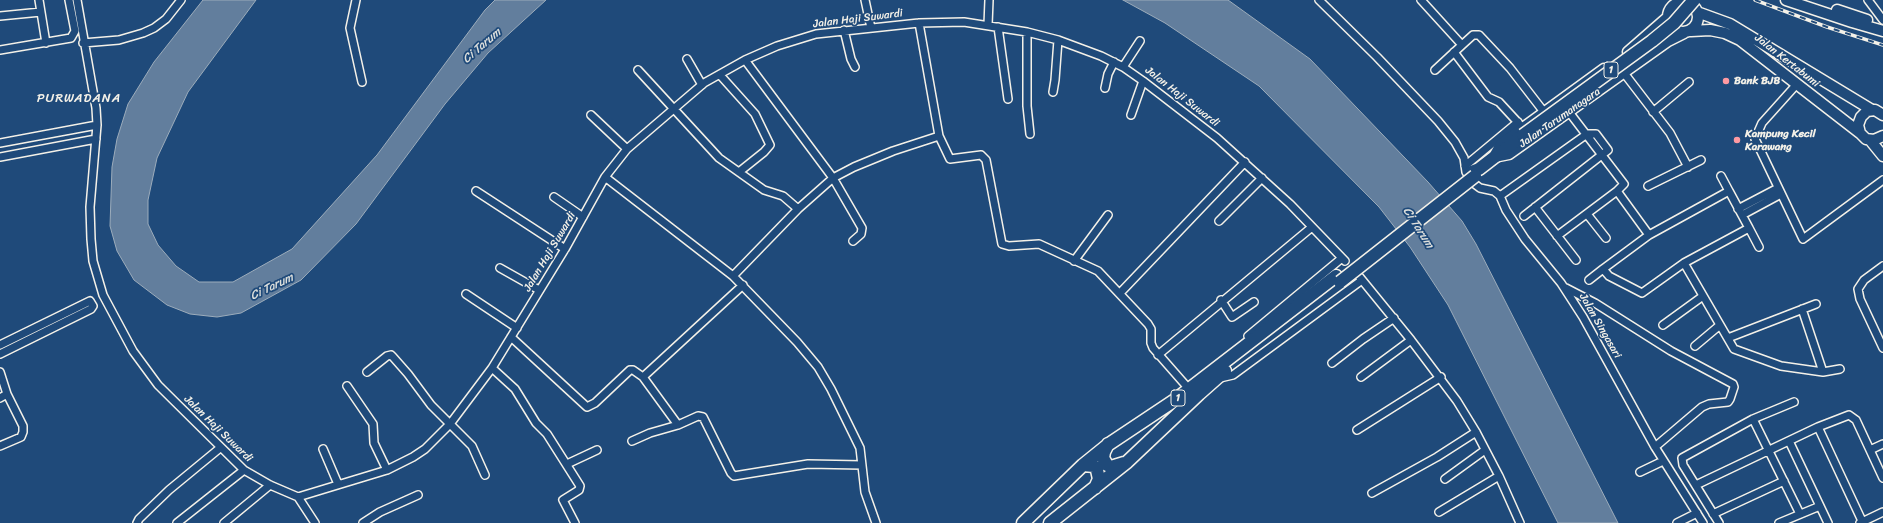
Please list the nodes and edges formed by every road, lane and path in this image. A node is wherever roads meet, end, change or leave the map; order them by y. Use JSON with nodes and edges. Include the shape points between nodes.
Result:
{"nodes":[{"id":1,"x":39,"y":0,"type":"edge"},
{"id":2,"x":69,"y":0,"type":"edge"},
{"id":3,"x":76,"y":0,"type":"edge"},
{"id":4,"x":181,"y":0,"type":"edge"},
{"id":5,"x":356,"y":0,"type":"edge"},
{"id":6,"x":865,"y":0,"type":"edge"},
{"id":7,"x":989,"y":0,"type":"edge"},
{"id":8,"x":1319,"y":0,"type":"edge"},
{"id":9,"x":1421,"y":0,"type":"edge"},
{"id":10,"x":1665,"y":0,"type":"edge"},
{"id":11,"x":1786,"y":0,"type":"edge"},
{"id":12,"x":1806,"y":0,"type":"edge"},
{"id":13,"x":1868,"y":0,"type":"edge"},
{"id":14,"x":1691,"y":4,"type":"edge"},
{"id":15,"x":41,"y":12,"type":"junction"},
{"id":16,"x":1668,"y":14,"type":"junction"},
{"id":17,"x":0,"y":16,"type":"edge"},
{"id":18,"x":1883,"y":20,"type":"edge"},
{"id":19,"x":919,"y":23,"type":"junction"},
{"id":20,"x":988,"y":25,"type":"junction"},
{"id":21,"x":1883,"y":25,"type":"edge"},
{"id":22,"x":998,"y":27,"type":"junction"},
{"id":23,"x":871,"y":28,"type":"junction"},
{"id":24,"x":844,"y":30,"type":"junction"},
{"id":25,"x":1883,"y":31,"type":"edge"},
{"id":26,"x":1027,"y":32,"type":"junction"},
{"id":27,"x":1687,"y":32,"type":"junction"},
{"id":28,"x":1058,"y":40,"type":"junction"},
{"id":29,"x":1140,"y":41,"type":"dead end"},
{"id":30,"x":46,"y":43,"type":"junction"},
{"id":31,"x":83,"y":43,"type":"junction"},
{"id":32,"x":1638,"y":44,"type":"junction"},
{"id":33,"x":1462,"y":45,"type":"junction"},
{"id":34,"x":0,"y":50,"type":"edge"},
{"id":35,"x":1454,"y":52,"type":"junction"},
{"id":36,"x":1648,"y":55,"type":"junction"},
{"id":37,"x":687,"y":59,"type":"dead end"},
{"id":38,"x":745,"y":60,"type":"junction"},
{"id":39,"x":1114,"y":62,"type":"junction"},
{"id":40,"x":855,"y":67,"type":"dead end"},
{"id":41,"x":1123,"y":67,"type":"junction"},
{"id":42,"x":638,"y":70,"type":"dead end"},
{"id":43,"x":1435,"y":70,"type":"dead end"},
{"id":44,"x":1624,"y":73,"type":"junction"},
{"id":45,"x":720,"y":75,"type":"junction"},
{"id":46,"x":1143,"y":81,"type":"junction"},
{"id":47,"x":362,"y":82,"type":"dead end"},
{"id":48,"x":1689,"y":82,"type":"dead end"},
{"id":49,"x":1797,"y":84,"type":"junction"},
{"id":50,"x":702,"y":85,"type":"junction"},
{"id":51,"x":1105,"y":88,"type":"dead end"},
{"id":52,"x":1053,"y":92,"type":"dead end"},
{"id":53,"x":1008,"y":99,"type":"dead end"},
{"id":54,"x":674,"y":108,"type":"junction"},
{"id":55,"x":1544,"y":112,"type":"junction"},
{"id":56,"x":1569,"y":112,"type":"junction"},
{"id":57,"x":1653,"y":112,"type":"junction"},
{"id":58,"x":1880,"y":112,"type":"edge"},
{"id":59,"x":591,"y":115,"type":"dead end"},
{"id":60,"x":1130,"y":115,"type":"dead end"},
{"id":61,"x":97,"y":125,"type":"junction"},
{"id":62,"x":1522,"y":128,"type":"junction"},
{"id":63,"x":1860,"y":133,"type":"junction"},
{"id":64,"x":1030,"y":134,"type":"dead end"},
{"id":65,"x":1587,"y":134,"type":"junction"},
{"id":66,"x":939,"y":136,"type":"junction"},
{"id":67,"x":1883,"y":136,"type":"edge"},
{"id":68,"x":96,"y":139,"type":"junction"},
{"id":69,"x":1870,"y":140,"type":"junction"},
{"id":70,"x":0,"y":143,"type":"edge"},
{"id":71,"x":627,"y":149,"type":"junction"},
{"id":72,"x":1603,"y":155,"type":"junction"},
{"id":73,"x":1883,"y":156,"type":"edge"},
{"id":74,"x":0,"y":157,"type":"edge"},
{"id":75,"x":1494,"y":157,"type":"junction"},
{"id":76,"x":1701,"y":160,"type":"dead end"},
{"id":77,"x":1245,"y":162,"type":"junction"},
{"id":78,"x":1688,"y":167,"type":"junction"},
{"id":79,"x":1472,"y":171,"type":"junction"},
{"id":80,"x":739,"y":172,"type":"junction"},
{"id":81,"x":1721,"y":176,"type":"dead end"},
{"id":82,"x":605,"y":177,"type":"junction"},
{"id":83,"x":833,"y":178,"type":"junction"},
{"id":84,"x":1262,"y":178,"type":"junction"},
{"id":85,"x":1883,"y":180,"type":"edge"},
{"id":86,"x":1648,"y":186,"type":"dead end"},
{"id":87,"x":476,"y":191,"type":"dead end"},
{"id":88,"x":1618,"y":191,"type":"junction"},
{"id":89,"x":1728,"y":191,"type":"junction"},
{"id":90,"x":1779,"y":191,"type":"junction"},
{"id":91,"x":1500,"y":196,"type":"junction"},
{"id":92,"x":554,"y":198,"type":"dead end"},
{"id":93,"x":1535,"y":207,"type":"junction"},
{"id":94,"x":798,"y":209,"type":"junction"},
{"id":95,"x":1740,"y":212,"type":"junction"},
{"id":96,"x":1586,"y":214,"type":"junction"},
{"id":97,"x":1108,"y":215,"type":"dead end"},
{"id":98,"x":1524,"y":216,"type":"dead end"},
{"id":99,"x":583,"y":217,"type":"junction"},
{"id":100,"x":1219,"y":220,"type":"dead end"},
{"id":101,"x":1312,"y":226,"type":"junction"},
{"id":102,"x":1749,"y":228,"type":"junction"},
{"id":103,"x":1649,"y":235,"type":"junction"},
{"id":104,"x":1557,"y":236,"type":"junction"},
{"id":105,"x":1606,"y":238,"type":"dead end"},
{"id":106,"x":853,"y":241,"type":"dead end"},
{"id":107,"x":1759,"y":247,"type":"dead end"},
{"id":108,"x":565,"y":249,"type":"junction"},
{"id":109,"x":1576,"y":260,"type":"dead end"},
{"id":110,"x":1074,"y":261,"type":"junction"},
{"id":111,"x":1684,"y":263,"type":"junction"},
{"id":112,"x":1883,"y":266,"type":"edge"},
{"id":113,"x":500,"y":268,"type":"dead end"},
{"id":114,"x":1603,"y":269,"type":"junction"},
{"id":115,"x":733,"y":276,"type":"junction"},
{"id":116,"x":1338,"y":279,"type":"junction"},
{"id":117,"x":1589,"y":280,"type":"dead end"},
{"id":118,"x":743,"y":285,"type":"junction"},
{"id":119,"x":1565,"y":288,"type":"junction"},
{"id":120,"x":539,"y":290,"type":"junction"},
{"id":121,"x":1120,"y":293,"type":"junction"},
{"id":122,"x":466,"y":294,"type":"dead end"},
{"id":123,"x":1703,"y":296,"type":"junction"},
{"id":124,"x":1221,"y":300,"type":"junction"},
{"id":125,"x":1254,"y":302,"type":"dead end"},
{"id":126,"x":1816,"y":304,"type":"dead end"},
{"id":127,"x":1802,"y":309,"type":"junction"},
{"id":128,"x":1394,"y":318,"type":"junction"},
{"id":129,"x":1663,"y":325,"type":"dead end"},
{"id":130,"x":1720,"y":325,"type":"junction"},
{"id":131,"x":517,"y":328,"type":"junction"},
{"id":132,"x":511,"y":337,"type":"junction"},
{"id":133,"x":1728,"y":338,"type":"junction"},
{"id":134,"x":1412,"y":340,"type":"junction"},
{"id":135,"x":0,"y":345,"type":"edge"},
{"id":136,"x":1695,"y":346,"type":"dead end"},
{"id":137,"x":1883,"y":348,"type":"edge"},
{"id":138,"x":0,"y":354,"type":"edge"},
{"id":139,"x":1158,"y":355,"type":"junction"},
{"id":140,"x":1332,"y":364,"type":"dead end"},
{"id":141,"x":492,"y":368,"type":"junction"},
{"id":142,"x":1840,"y":369,"type":"dead end"},
{"id":143,"x":0,"y":372,"type":"edge"},
{"id":144,"x":367,"y":372,"type":"dead end"},
{"id":145,"x":1823,"y":372,"type":"junction"},
{"id":146,"x":643,"y":377,"type":"junction"},
{"id":147,"x":1362,"y":377,"type":"dead end"},
{"id":148,"x":1440,"y":377,"type":"junction"},
{"id":149,"x":1216,"y":378,"type":"junction"},
{"id":150,"x":347,"y":386,"type":"dead end"},
{"id":151,"x":1188,"y":387,"type":"junction"},
{"id":152,"x":7,"y":394,"type":"junction"},
{"id":153,"x":0,"y":398,"type":"edge"},
{"id":154,"x":1794,"y":402,"type":"dead end"},
{"id":155,"x":1753,"y":420,"type":"junction"},
{"id":156,"x":450,"y":424,"type":"junction"},
{"id":157,"x":678,"y":425,"type":"junction"},
{"id":158,"x":1818,"y":427,"type":"junction"},
{"id":159,"x":1357,"y":430,"type":"dead end"},
{"id":160,"x":1476,"y":432,"type":"junction"},
{"id":161,"x":1789,"y":441,"type":"junction"},
{"id":162,"x":632,"y":442,"type":"dead end"},
{"id":163,"x":1109,"y":444,"type":"junction"},
{"id":164,"x":1883,"y":444,"type":"edge"},
{"id":165,"x":0,"y":446,"type":"edge"},
{"id":166,"x":1655,"y":447,"type":"junction"},
{"id":167,"x":220,"y":448,"type":"junction"},
{"id":168,"x":323,"y":449,"type":"dead end"},
{"id":169,"x":597,"y":450,"type":"dead end"},
{"id":170,"x":1485,"y":450,"type":"junction"},
{"id":171,"x":1769,"y":450,"type":"junction"},
{"id":172,"x":1870,"y":450,"type":"junction"},
{"id":173,"x":1663,"y":461,"type":"junction"},
{"id":174,"x":1127,"y":462,"type":"junction"},
{"id":175,"x":568,"y":464,"type":"junction"},
{"id":176,"x":862,"y":465,"type":"junction"},
{"id":177,"x":1083,"y":465,"type":"junction"},
{"id":178,"x":244,"y":470,"type":"junction"},
{"id":179,"x":387,"y":470,"type":"junction"},
{"id":180,"x":1640,"y":472,"type":"dead end"},
{"id":181,"x":485,"y":475,"type":"dead end"},
{"id":182,"x":1499,"y":476,"type":"junction"},
{"id":183,"x":1883,"y":478,"type":"edge"},
{"id":184,"x":1445,"y":479,"type":"dead end"},
{"id":185,"x":1784,"y":481,"type":"junction"},
{"id":186,"x":338,"y":484,"type":"junction"},
{"id":187,"x":270,"y":485,"type":"junction"},
{"id":188,"x":1696,"y":486,"type":"junction"},
{"id":189,"x":1095,"y":488,"type":"junction"},
{"id":190,"x":1372,"y":493,"type":"dead end"},
{"id":191,"x":418,"y":495,"type":"dead end"},
{"id":192,"x":298,"y":497,"type":"junction"},
{"id":193,"x":1820,"y":506,"type":"junction"},
{"id":194,"x":1439,"y":512,"type":"dead end"},
{"id":195,"x":1883,"y":512,"type":"edge"},
{"id":196,"x":1696,"y":513,"type":"junction"},
{"id":197,"x":1713,"y":514,"type":"junction"},
{"id":198,"x":1800,"y":514,"type":"junction"},
{"id":199,"x":1519,"y":521,"type":"edge"},
{"id":200,"x":137,"y":523,"type":"edge"},
{"id":201,"x":177,"y":523,"type":"edge"},
{"id":202,"x":224,"y":523,"type":"edge"},
{"id":203,"x":315,"y":523,"type":"edge"},
{"id":204,"x":363,"y":523,"type":"edge"},
{"id":205,"x":575,"y":523,"type":"edge"},
{"id":206,"x":876,"y":523,"type":"edge"},
{"id":207,"x":1023,"y":523,"type":"edge"},
{"id":208,"x":1050,"y":523,"type":"edge"},
{"id":209,"x":1511,"y":523,"type":"edge"},
{"id":210,"x":1677,"y":523,"type":"edge"},
{"id":211,"x":1703,"y":523,"type":"edge"},
{"id":212,"x":1719,"y":523,"type":"edge"},
{"id":213,"x":1779,"y":523,"type":"edge"},
{"id":214,"x":1828,"y":523,"type":"edge"},
{"id":215,"x":1862,"y":523,"type":"edge"}],
"edges":[{"from":1,"to":15,"type":"street"},
{"from":2,"to":30,"type":"street","via":[[74,35],[69,39]]},
{"from":3,"to":31,"type":"street","name":"Jalan Haji Suwardi"},
{"from":4,"to":31,"type":"street","via":[[166,19],[143,33],[119,40]]},
{"from":5,"to":47,"type":"street","via":[[350,28]]},
{"from":6,"to":23,"type":"street"},
{"from":7,"to":20,"type":"street"},
{"from":8,"to":79,"type":"street","via":[[1419,100],[1448,133]]},
{"from":9,"to":33,"type":"street"},
{"from":10,"to":16,"type":"main road"},
{"from":11,"to":25,"type":"main road"},
{"from":12,"to":21,"type":"main road"},
{"from":13,"to":18,"type":"street"},
{"from":14,"to":16,"type":"main road","via":[[1676,4]]},
{"from":14,"to":27,"type":"main road","via":[[1698,22]]},
{"from":14,"to":58,"type":"main road","name":"Jalan Kertabumi"},
{"from":14,"to":62,"type":"main road","number":"1","bridge":true,"via":[[1652,41]]},
{"from":15,"to":17,"type":"street"},
{"from":15,"to":30,"type":"street"},
{"from":16,"to":27,"type":"main road","via":[[1669,25],[1674,30]]},
{"from":16,"to":32,"type":"main road","name":"Jalan Tarumanagara"},
{"from":19,"to":20,"type":"street","name":"Jalan Haji Suwardi","via":[[964,22]]},
{"from":19,"to":23,"type":"street","name":"Jalan Haji Suwardi"},
{"from":19,"to":66,"type":"street"},
{"from":20,"to":22,"type":"street","name":"Jalan Haji Suwardi"},
{"from":22,"to":26,"type":"street","name":"Jalan Haji Suwardi"},
{"from":22,"to":53,"type":"street"},
{"from":23,"to":24,"type":"street","name":"Jalan Haji Suwardi"},
{"from":24,"to":38,"type":"street","name":"Jalan Haji Suwardi","via":[[801,38]]},
{"from":24,"to":40,"type":"street"},
{"from":26,"to":28,"type":"street","name":"Jalan Haji Suwardi"},
{"from":26,"to":64,"type":"street","via":[[1027,106]]},
{"from":27,"to":36,"type":"main road","name":"Jalan Tarumanagara"},
{"from":27,"to":49,"type":"main road","name":"Jalan Kertabumi","via":[[1710,30],[1740,40]]},
{"from":28,"to":39,"type":"street","name":"Jalan Haji Suwardi"},
{"from":28,"to":52,"type":"street"},
{"from":29,"to":41,"type":"street"},
{"from":30,"to":34,"type":"street"},
{"from":31,"to":61,"type":"street","name":"Jalan Haji Suwardi","via":[[94,95]]},
{"from":32,"to":36,"type":"main road","via":[[1647,49]]},
{"from":32,"to":55,"type":"main road","name":"Jalan Tarumanagara"},
{"from":33,"to":35,"type":"street"},
{"from":33,"to":55,"type":"street","via":[[1473,35],[1479,35],[1510,68]]},
{"from":35,"to":43,"type":"street"},
{"from":35,"to":62,"type":"street","via":[[1488,98],[1499,102]]},
{"from":36,"to":44,"type":"main road","name":"Jalan Tarumanagara"},
{"from":37,"to":50,"type":"street"},
{"from":38,"to":45,"type":"street","name":"Jalan Haji Suwardi"},
{"from":38,"to":83,"type":"street"},
{"from":39,"to":41,"type":"street","name":"Jalan Haji Suwardi"},
{"from":39,"to":51,"type":"street"},
{"from":41,"to":46,"type":"street","name":"Jalan Haji Suwardi"},
{"from":42,"to":54,"type":"street"},
{"from":44,"to":56,"type":"main road","name":"Jalan Tarumanagara"},
{"from":44,"to":57,"type":"street"},
{"from":45,"to":50,"type":"street","name":"Jalan Haji Suwardi"},
{"from":45,"to":80,"type":"street","via":[[756,114],[770,145]]},
{"from":46,"to":60,"type":"street"},
{"from":46,"to":77,"type":"street","name":"Jalan Haji Suwardi"},
{"from":48,"to":57,"type":"street"},
{"from":49,"to":63,"type":"main road","name":"Jalan Kertabumi"},
{"from":49,"to":90,"type":"street","via":[[1762,123],[1755,136]]},
{"from":50,"to":54,"type":"street","name":"Jalan Haji Suwardi"},
{"from":54,"to":71,"type":"street","name":"Jalan Haji Suwardi"},
{"from":54,"to":80,"type":"street","via":[[719,158]]},
{"from":55,"to":62,"type":"main road","name":"Jalan Tarumanagara"},
{"from":56,"to":65,"type":"street"},
{"from":56,"to":75,"type":"main road","name":"Jalan Tarumanagara","via":[[1509,154]]},
{"from":57,"to":78,"type":"street","via":[[1670,133]]},
{"from":58,"to":63,"type":"main road","via":[[1864,114],[1859,120]]},
{"from":59,"to":71,"type":"street"},
{"from":61,"to":68,"type":"street","name":"Jalan Haji Suwardi"},
{"from":61,"to":70,"type":"street"},
{"from":62,"to":75,"type":"main road","name":"Jalan Tarumanagara","number":"1"},
{"from":62,"to":79,"type":"street"},
{"from":63,"to":69,"type":"main road","name":"Jalan Kertabumi"},
{"from":65,"to":72,"type":"street","via":[[1596,134],[1608,150]]},
{"from":65,"to":91,"type":"street"},
{"from":66,"to":83,"type":"street","via":[[893,151]]},
{"from":66,"to":110,"type":"street","via":[[950,159],[977,155],[984,157],[1002,244],[1040,244]]},
{"from":67,"to":69,"type":"main road"},
{"from":68,"to":74,"type":"street"},
{"from":68,"to":167,"type":"street","name":"Jalan Haji Suwardi","via":[[91,190],[91,239],[93,261],[103,295],[133,351],[158,385]]},
{"from":69,"to":73,"type":"main road"},
{"from":71,"to":82,"type":"street","name":"Jalan Haji Suwardi"},
{"from":72,"to":88,"type":"street","via":[[1624,184]]},
{"from":72,"to":93,"type":"street"},
{"from":75,"to":79,"type":"main road","name":"Jalan Tarumanagara","number":"1"},
{"from":76,"to":78,"type":"street"},
{"from":77,"to":84,"type":"street","name":"Jalan Haji Suwardi"},
{"from":77,"to":121,"type":"street"},
{"from":78,"to":86,"type":"street"},
{"from":79,"to":91,"type":"street","via":[[1468,177],[1475,186],[1494,191]]},
{"from":79,"to":116,"type":"main road","number":"1","bridge":true},
{"from":80,"to":94,"type":"street","via":[[764,190],[783,196]]},
{"from":81,"to":89,"type":"street"},
{"from":82,"to":99,"type":"street","name":"Jalan Haji Suwardi"},
{"from":82,"to":115,"type":"street"},
{"from":83,"to":94,"type":"street"},
{"from":83,"to":106,"type":"street","via":[[862,228],[861,234]]},
{"from":84,"to":100,"type":"street"},
{"from":84,"to":101,"type":"street","name":"Jalan Haji Suwardi"},
{"from":85,"to":90,"type":"street","via":[[1803,239]]},
{"from":87,"to":108,"type":"street"},
{"from":88,"to":96,"type":"street"},
{"from":88,"to":103,"type":"street"},
{"from":89,"to":95,"type":"street"},
{"from":89,"to":103,"type":"street"},
{"from":90,"to":95,"type":"street"},
{"from":91,"to":119,"type":"street","name":"Jalan Singasari","via":[[1525,239]]},
{"from":92,"to":99,"type":"street"},
{"from":93,"to":98,"type":"street"},
{"from":93,"to":104,"type":"street"},
{"from":94,"to":115,"type":"street"},
{"from":95,"to":102,"type":"street"},
{"from":96,"to":104,"type":"street"},
{"from":96,"to":105,"type":"street"},
{"from":97,"to":110,"type":"street"},
{"from":99,"to":108,"type":"street","name":"Jalan Haji Suwardi"},
{"from":101,"to":124,"type":"street"},
{"from":101,"to":151,"type":"street","name":"Jalan Haji Suwardi","via":[[1343,259]]},
{"from":102,"to":107,"type":"street"},
{"from":102,"to":111,"type":"street"},
{"from":103,"to":114,"type":"street"},
{"from":104,"to":109,"type":"street"},
{"from":108,"to":120,"type":"street","name":"Jalan Haji Suwardi"},
{"from":110,"to":121,"type":"street","via":[[1098,271]]},
{"from":111,"to":114,"type":"street","via":[[1642,293],[1609,276]]},
{"from":111,"to":123,"type":"street"},
{"from":112,"to":137,"type":"street","via":[[1864,280],[1858,289],[1860,299]]},
{"from":113,"to":120,"type":"street"},
{"from":114,"to":117,"type":"street"},
{"from":115,"to":118,"type":"street"},
{"from":116,"to":149,"type":"main road","number":"1"},
{"from":116,"to":151,"type":"main road","number":"1"},
{"from":118,"to":146,"type":"street"},
{"from":118,"to":176,"type":"street","via":[[797,342],[824,376],[860,448]]},
{"from":119,"to":166,"type":"street","name":"Jalan Singasari"},
{"from":119,"to":166,"type":"street","via":[[1733,384],[1728,402],[1702,407]]},
{"from":120,"to":131,"type":"street","name":"Jalan Haji Suwardi"},
{"from":121,"to":139,"type":"street","via":[[1150,327],[1151,345]]},
{"from":122,"to":131,"type":"street"},
{"from":123,"to":129,"type":"street"},
{"from":123,"to":130,"type":"street"},
{"from":124,"to":125,"type":"street","via":[[1232,317]]},
{"from":124,"to":139,"type":"street"},
{"from":126,"to":127,"type":"street"},
{"from":127,"to":133,"type":"street"},
{"from":127,"to":145,"type":"street"},
{"from":128,"to":134,"type":"street"},
{"from":128,"to":140,"type":"street"},
{"from":128,"to":149,"type":"street","via":[[1360,278],[1233,374]]},
{"from":130,"to":133,"type":"street"},
{"from":130,"to":136,"type":"street"},
{"from":131,"to":132,"type":"street","name":"Jalan Haji Suwardi"},
{"from":132,"to":141,"type":"street","name":"Jalan Haji Suwardi"},
{"from":132,"to":146,"type":"street","via":[[587,407],[595,403],[630,370]]},
{"from":133,"to":145,"type":"street","via":[[1734,349],[1781,366]]},
{"from":134,"to":147,"type":"street"},
{"from":134,"to":148,"type":"street"},
{"from":135,"to":138,"type":"street","via":[[90,301],[93,307]]},
{"from":139,"to":151,"type":"street"},
{"from":141,"to":156,"type":"street","name":"Jalan Haji Suwardi"},
{"from":141,"to":175,"type":"street","via":[[515,389],[536,423]]},
{"from":142,"to":145,"type":"street"},
{"from":143,"to":152,"type":"street"},
{"from":144,"to":156,"type":"street","via":[[391,355],[431,405]]},
{"from":146,"to":157,"type":"street"},
{"from":148,"to":159,"type":"street"},
{"from":148,"to":160,"type":"street"},
{"from":149,"to":174,"type":"main road","number":"1"},
{"from":150,"to":179,"type":"street","via":[[373,424],[374,443]]},
{"from":151,"to":163,"type":"main road","number":"1","via":[[1165,408]]},
{"from":152,"to":153,"type":"street"},
{"from":152,"to":165,"type":"street","via":[[23,426],[23,432],[21,437]]},
{"from":154,"to":155,"type":"street"},
{"from":155,"to":171,"type":"street"},
{"from":155,"to":188,"type":"street","via":[[1682,458],[1683,465]]},
{"from":156,"to":179,"type":"street","name":"Jalan Haji Suwardi","via":[[420,454]]},
{"from":156,"to":181,"type":"street","via":[[472,446]]},
{"from":157,"to":162,"type":"street","via":[[650,433]]},
{"from":157,"to":176,"type":"street","via":[[698,416],[703,417],[734,476],[808,464]]},
{"from":158,"to":161,"type":"street"},
{"from":158,"to":172,"type":"street","via":[[1845,415],[1852,415]]},
{"from":158,"to":215,"type":"street"},
{"from":160,"to":170,"type":"street"},
{"from":160,"to":190,"type":"street","via":[[1444,454]]},
{"from":161,"to":171,"type":"street"},
{"from":161,"to":193,"type":"street"},
{"from":163,"to":174,"type":"main road","via":[[1103,458],[1107,465],[1111,467]]},
{"from":163,"to":177,"type":"main road","number":"1"},
{"from":164,"to":172,"type":"street"},
{"from":166,"to":173,"type":"street","name":"Jalan Singasari"},
{"from":167,"to":178,"type":"street","name":"Jalan Haji Suwardi"},
{"from":167,"to":200,"type":"street","via":[[169,490]]},
{"from":168,"to":186,"type":"street"},
{"from":169,"to":175,"type":"street"},
{"from":170,"to":182,"type":"street"},
{"from":170,"to":184,"type":"street"},
{"from":171,"to":185,"type":"street"},
{"from":171,"to":188,"type":"street"},
{"from":172,"to":183,"type":"street"},
{"from":173,"to":180,"type":"street"},
{"from":173,"to":196,"type":"street","name":"Jalan Singasari"},
{"from":174,"to":189,"type":"main road","number":"1"},
{"from":175,"to":205,"type":"street","via":[[580,486],[579,490],[563,500]]},
{"from":176,"to":206,"type":"street","via":[[865,492]]},
{"from":177,"to":189,"type":"main road","via":[[1094,466],[1097,470],[1099,479]]},
{"from":177,"to":207,"type":"main road","number":"1"},
{"from":178,"to":187,"type":"street","name":"Jalan Haji Suwardi"},
{"from":178,"to":201,"type":"street"},
{"from":179,"to":186,"type":"street","name":"Jalan Haji Suwardi"},
{"from":182,"to":194,"type":"street"},
{"from":182,"to":199,"type":"street"},
{"from":185,"to":197,"type":"street"},
{"from":185,"to":198,"type":"street"},
{"from":186,"to":192,"type":"street","name":"Jalan Haji Suwardi"},
{"from":187,"to":192,"type":"street","name":"Jalan Haji Suwardi"},
{"from":187,"to":202,"type":"street"},
{"from":188,"to":197,"type":"street"},
{"from":189,"to":208,"type":"main road","number":"1"},
{"from":191,"to":204,"type":"street","via":[[380,512]]},
{"from":192,"to":203,"type":"street"},
{"from":193,"to":198,"type":"street"},
{"from":193,"to":214,"type":"street"},
{"from":195,"to":215,"type":"street"},
{"from":196,"to":210,"type":"street"},
{"from":196,"to":211,"type":"street","name":"Jalan Singasari"},
{"from":197,"to":212,"type":"street"},
{"from":198,"to":213,"type":"street"},
{"from":199,"to":209,"type":"street"}]}
